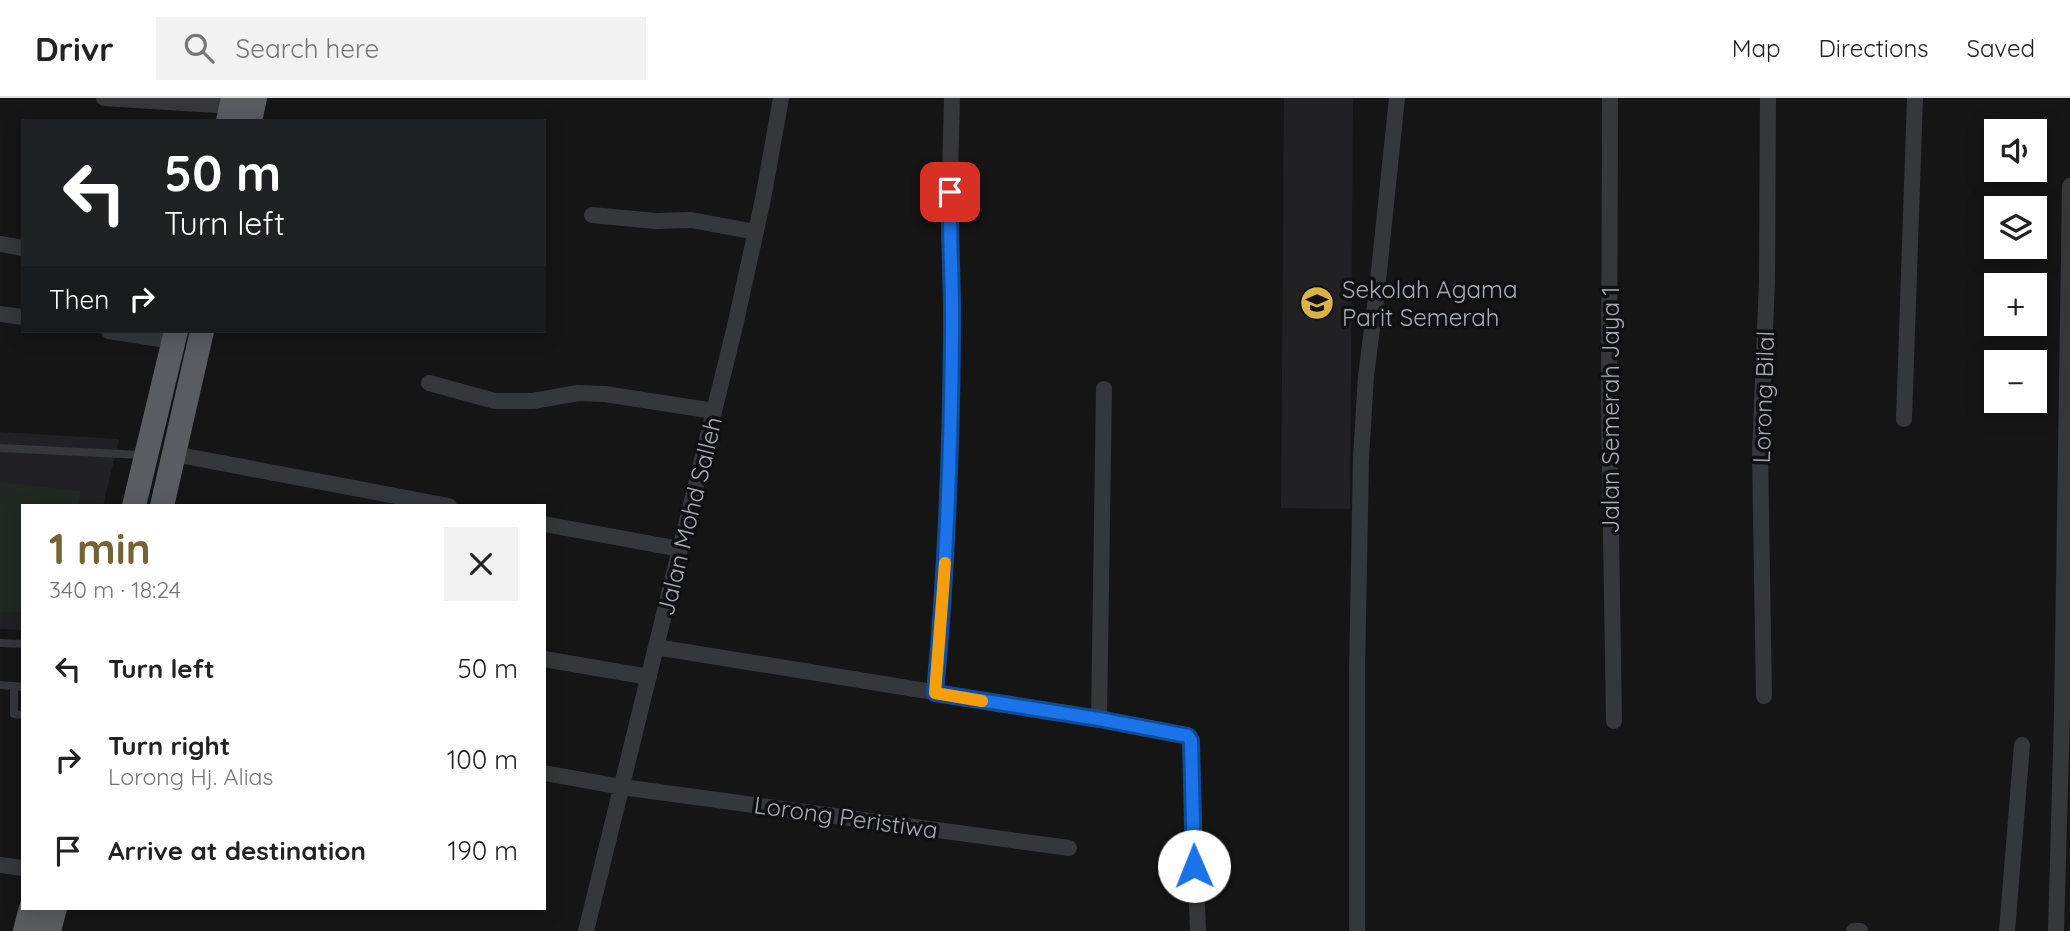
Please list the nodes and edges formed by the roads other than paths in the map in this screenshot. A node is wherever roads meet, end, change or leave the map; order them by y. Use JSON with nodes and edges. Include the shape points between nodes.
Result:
{"nodes":[{"id":1,"x":104,"y":98,"type":"edge"},
{"id":2,"x":255,"y":98,"type":"edge"},
{"id":3,"x":781,"y":98,"type":"edge"},
{"id":4,"x":952,"y":98,"type":"edge"},
{"id":5,"x":1397,"y":98,"type":"edge"},
{"id":6,"x":1610,"y":98,"type":"edge"},
{"id":7,"x":1768,"y":98,"type":"edge"},
{"id":8,"x":1915,"y":98,"type":"edge"},
{"id":9,"x":235,"y":111,"type":"edge"},
{"id":10,"x":2070,"y":186,"type":"edge"},
{"id":11,"x":592,"y":215,"type":"dead end"},
{"id":12,"x":756,"y":232,"type":"junction"},
{"id":13,"x":0,"y":244,"type":"edge"},
{"id":14,"x":21,"y":248,"type":"edge"},
{"id":15,"x":0,"y":314,"type":"edge"},
{"id":16,"x":21,"y":317,"type":"edge"},
{"id":17,"x":135,"y":333,"type":"edge"},
{"id":18,"x":201,"y":333,"type":"edge"},
{"id":19,"x":174,"y":336,"type":"edge"},
{"id":20,"x":429,"y":383,"type":"dead end"},
{"id":21,"x":1104,"y":389,"type":"dead end"},
{"id":22,"x":714,"y":411,"type":"junction"},
{"id":23,"x":1904,"y":419,"type":"dead end"},
{"id":24,"x":0,"y":448,"type":"edge"},
{"id":25,"x":174,"y":454,"type":"junction"},
{"id":26,"x":145,"y":455,"type":"junction"},
{"id":27,"x":134,"y":504,"type":"edge"},
{"id":28,"x":162,"y":504,"type":"edge"},
{"id":29,"x":438,"y":504,"type":"edge"},
{"id":30,"x":546,"y":524,"type":"edge"},
{"id":31,"x":680,"y":549,"type":"junction"},
{"id":32,"x":0,"y":643,"type":"edge"},
{"id":33,"x":21,"y":644,"type":"edge"},
{"id":34,"x":656,"y":647,"type":"junction"},
{"id":35,"x":546,"y":659,"type":"edge"},
{"id":36,"x":649,"y":677,"type":"junction"},
{"id":37,"x":0,"y":685,"type":"edge"},
{"id":38,"x":18,"y":687,"type":"edge"},
{"id":39,"x":935,"y":693,"type":"junction"},
{"id":40,"x":1764,"y":696,"type":"dead end"},
{"id":41,"x":21,"y":715,"type":"edge"},
{"id":42,"x":1099,"y":719,"type":"junction"},
{"id":43,"x":1614,"y":721,"type":"dead end"},
{"id":44,"x":2022,"y":745,"type":"dead end"},
{"id":45,"x":546,"y":773,"type":"edge"},
{"id":46,"x":622,"y":787,"type":"junction"},
{"id":47,"x":1069,"y":848,"type":"dead end"},
{"id":48,"x":0,"y":865,"type":"edge"},
{"id":49,"x":21,"y":868,"type":"edge"},
{"id":50,"x":30,"y":910,"type":"edge"},
{"id":51,"x":54,"y":910,"type":"edge"},
{"id":52,"x":24,"y":931,"type":"edge"},
{"id":53,"x":49,"y":931,"type":"edge"},
{"id":54,"x":586,"y":931,"type":"edge"},
{"id":55,"x":1198,"y":931,"type":"edge"},
{"id":56,"x":1357,"y":931,"type":"edge"},
{"id":57,"x":1854,"y":931,"type":"edge"},
{"id":58,"x":1860,"y":931,"type":"edge"},
{"id":59,"x":2007,"y":931,"type":"edge"},
{"id":60,"x":2056,"y":931,"type":"edge"}],
"edges":[{"from":1,"to":9,"type":"street"},
{"from":2,"to":9,"type":"highway"},
{"from":3,"to":12,"type":"street","name":"Jalan Mohd Salleh"},
{"from":4,"to":39,"type":"street","via":[[951,435]]},
{"from":5,"to":56,"type":"street","via":[[1360,458]]},
{"from":6,"to":43,"type":"street","name":"Jalan Semerah Jaya 1"},
{"from":7,"to":40,"type":"street","name":"Lorong Bilal","via":[[1760,454]]},
{"from":8,"to":23,"type":"street"},
{"from":10,"to":60,"type":"street"},
{"from":11,"to":12,"type":"street","via":[[691,220]]},
{"from":12,"to":22,"type":"street","name":"Jalan Mohd Salleh"},
{"from":13,"to":14,"type":"street"},
{"from":15,"to":16,"type":"street"},
{"from":17,"to":19,"type":"street"},
{"from":18,"to":25,"type":"highway"},
{"from":19,"to":26,"type":"highway"},
{"from":20,"to":22,"type":"street","via":[[495,401],[605,394]]},
{"from":21,"to":42,"type":"street"},
{"from":22,"to":31,"type":"street","name":"Jalan Mohd Salleh"},
{"from":24,"to":26,"type":"lane"},
{"from":25,"to":28,"type":"highway"},
{"from":25,"to":29,"type":"street"},
{"from":26,"to":27,"type":"highway"},
{"from":30,"to":31,"type":"street"},
{"from":31,"to":34,"type":"street","name":"Jalan Mohd Salleh"},
{"from":32,"to":33,"type":"lane"},
{"from":34,"to":36,"type":"street","name":"Jalan Mohd Salleh"},
{"from":34,"to":39,"type":"street"},
{"from":35,"to":36,"type":"street"},
{"from":36,"to":46,"type":"street","name":"Jalan Mohd Salleh"},
{"from":37,"to":38,"type":"lane"},
{"from":38,"to":41,"type":"lane","via":[[14,714]]},
{"from":39,"to":42,"type":"street"},
{"from":42,"to":55,"type":"street","via":[[1191,738]]},
{"from":44,"to":59,"type":"street"},
{"from":45,"to":46,"type":"street","name":"Lorong Peristiwa"},
{"from":46,"to":47,"type":"street","name":"Lorong Peristiwa"},
{"from":46,"to":54,"type":"street","name":"Jalan Mohd Salleh"},
{"from":48,"to":49,"type":"street"},
{"from":50,"to":52,"type":"highway"},
{"from":51,"to":53,"type":"highway"},
{"from":57,"to":58,"type":"street"}]}
